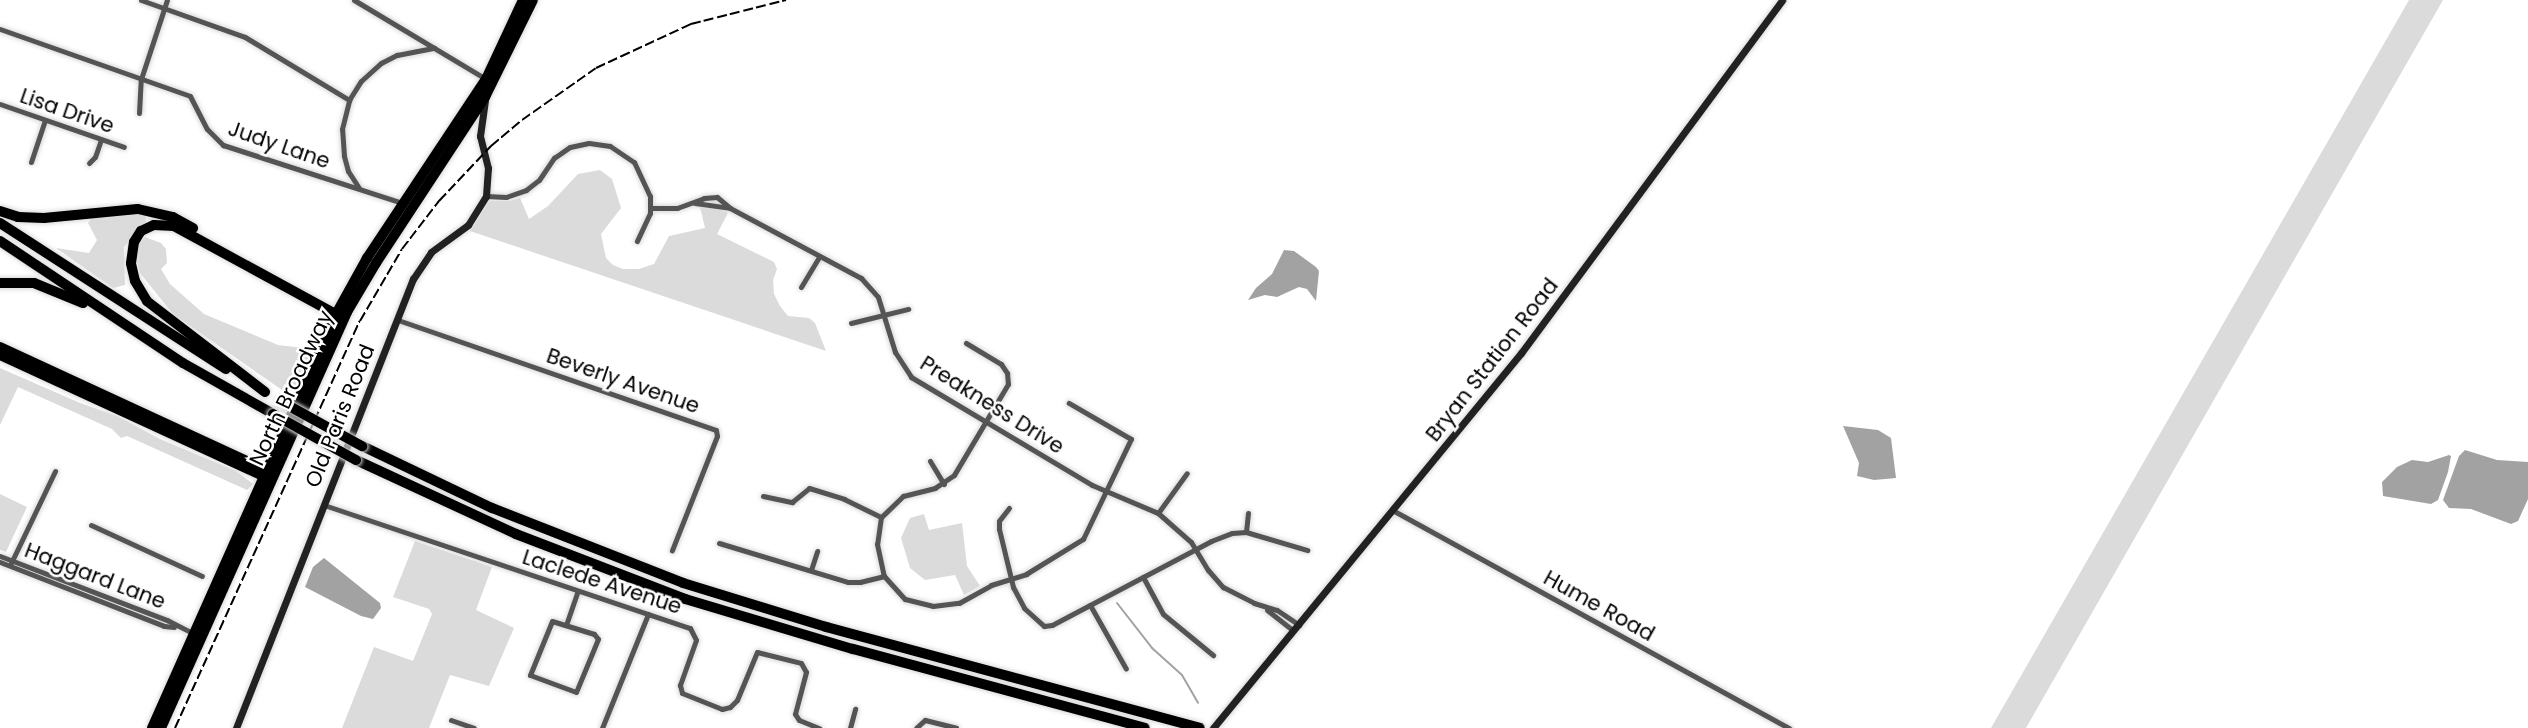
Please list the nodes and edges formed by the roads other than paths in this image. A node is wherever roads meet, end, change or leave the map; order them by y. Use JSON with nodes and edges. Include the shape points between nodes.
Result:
{"nodes":[{"id":1,"x":141,"y":0,"type":"edge"},
{"id":2,"x":167,"y":0,"type":"edge"},
{"id":3,"x":354,"y":0,"type":"edge"},
{"id":4,"x":1782,"y":0,"type":"edge"},
{"id":5,"x":524,"y":3,"type":"edge"},
{"id":6,"x":164,"y":8,"type":"junction"},
{"id":7,"x":0,"y":29,"type":"edge"},
{"id":8,"x":414,"y":36,"type":"junction"},
{"id":9,"x":434,"y":48,"type":"junction"},
{"id":10,"x":413,"y":51,"type":"junction"},
{"id":11,"x":141,"y":79,"type":"junction"},
{"id":12,"x":489,"y":81,"type":"junction"},
{"id":13,"x":485,"y":97,"type":"junction"},
{"id":14,"x":349,"y":100,"type":"junction"},
{"id":15,"x":0,"y":104,"type":"edge"},
{"id":16,"x":139,"y":113,"type":"dead end"},
{"id":17,"x":467,"y":119,"type":"junction"},
{"id":18,"x":45,"y":120,"type":"junction"},
{"id":19,"x":481,"y":127,"type":"junction"},
{"id":20,"x":461,"y":134,"type":"junction"},
{"id":21,"x":480,"y":136,"type":"junction"},
{"id":22,"x":101,"y":139,"type":"junction"},
{"id":23,"x":124,"y":147,"type":"dead end"},
{"id":24,"x":31,"y":162,"type":"dead end"},
{"id":25,"x":89,"y":163,"type":"dead end"},
{"id":26,"x":359,"y":188,"type":"junction"},
{"id":27,"x":486,"y":196,"type":"junction"},
{"id":28,"x":694,"y":203,"type":"junction"},
{"id":29,"x":407,"y":206,"type":"junction"},
{"id":30,"x":651,"y":208,"type":"junction"},
{"id":31,"x":730,"y":208,"type":"junction"},
{"id":32,"x":0,"y":211,"type":"edge"},
{"id":33,"x":0,"y":223,"type":"edge"},
{"id":34,"x":0,"y":241,"type":"edge"},
{"id":35,"x":637,"y":241,"type":"dead end"},
{"id":36,"x":819,"y":257,"type":"junction"},
{"id":37,"x":0,"y":283,"type":"edge"},
{"id":38,"x":801,"y":287,"type":"dead end"},
{"id":39,"x":908,"y":309,"type":"dead end"},
{"id":40,"x":341,"y":313,"type":"junction"},
{"id":41,"x":885,"y":316,"type":"junction"},
{"id":42,"x":398,"y":320,"type":"junction"},
{"id":43,"x":851,"y":323,"type":"dead end"},
{"id":44,"x":122,"y":324,"type":"junction"},
{"id":45,"x":966,"y":343,"type":"dead end"},
{"id":46,"x":0,"y":347,"type":"edge"},
{"id":47,"x":0,"y":355,"type":"edge"},
{"id":48,"x":265,"y":392,"type":"junction"},
{"id":49,"x":1069,"y":403,"type":"dead end"},
{"id":50,"x":986,"y":424,"type":"junction"},
{"id":51,"x":930,"y":461,"type":"dead end"},
{"id":52,"x":55,"y":471,"type":"dead end"},
{"id":53,"x":1186,"y":473,"type":"dead end"},
{"id":54,"x":268,"y":474,"type":"junction"},
{"id":55,"x":944,"y":484,"type":"junction"},
{"id":56,"x":1108,"y":491,"type":"junction"},
{"id":57,"x":763,"y":496,"type":"dead end"},
{"id":58,"x":324,"y":505,"type":"junction"},
{"id":59,"x":1009,"y":508,"type":"dead end"},
{"id":60,"x":1394,"y":510,"type":"junction"},
{"id":61,"x":1158,"y":513,"type":"junction"},
{"id":62,"x":1248,"y":513,"type":"dead end"},
{"id":63,"x":881,"y":517,"type":"junction"},
{"id":64,"x":91,"y":525,"type":"dead end"},
{"id":65,"x":1245,"y":532,"type":"junction"},
{"id":66,"x":719,"y":543,"type":"dead end"},
{"id":67,"x":672,"y":550,"type":"dead end"},
{"id":68,"x":1196,"y":550,"type":"junction"},
{"id":69,"x":1307,"y":550,"type":"dead end"},
{"id":70,"x":817,"y":551,"type":"dead end"},
{"id":71,"x":0,"y":556,"type":"edge"},
{"id":72,"x":0,"y":562,"type":"edge"},
{"id":73,"x":11,"y":563,"type":"junction"},
{"id":74,"x":811,"y":570,"type":"junction"},
{"id":75,"x":202,"y":576,"type":"dead end"},
{"id":76,"x":884,"y":576,"type":"junction"},
{"id":77,"x":1143,"y":577,"type":"junction"},
{"id":78,"x":1011,"y":579,"type":"junction"},
{"id":79,"x":578,"y":591,"type":"junction"},
{"id":80,"x":1090,"y":605,"type":"junction"},
{"id":81,"x":648,"y":614,"type":"junction"},
{"id":82,"x":566,"y":625,"type":"junction"},
{"id":83,"x":1297,"y":628,"type":"junction"},
{"id":84,"x":196,"y":635,"type":"junction"},
{"id":85,"x":1213,"y":655,"type":"dead end"},
{"id":86,"x":1126,"y":669,"type":"dead end"},
{"id":87,"x":855,"y":709,"type":"dead end"},
{"id":88,"x":451,"y":720,"type":"dead end"},
{"id":89,"x":152,"y":728,"type":"edge"},
{"id":90,"x":161,"y":728,"type":"edge"},
{"id":91,"x":237,"y":728,"type":"edge"},
{"id":92,"x":474,"y":728,"type":"edge"},
{"id":93,"x":602,"y":728,"type":"edge"},
{"id":94,"x":819,"y":728,"type":"edge"},
{"id":95,"x":850,"y":728,"type":"edge"},
{"id":96,"x":916,"y":728,"type":"edge"},
{"id":97,"x":956,"y":728,"type":"edge"},
{"id":98,"x":1145,"y":728,"type":"edge"},
{"id":99,"x":1200,"y":728,"type":"edge"},
{"id":100,"x":1213,"y":728,"type":"edge"},
{"id":101,"x":1789,"y":728,"type":"edge"}],
"edges":[{"from":1,"to":6,"type":"street"},
{"from":2,"to":6,"type":"street"},
{"from":3,"to":8,"type":"street"},
{"from":4,"to":60,"type":"main road","name":"Bryan Station Road","via":[[1567,294]]},
{"from":5,"to":12,"type":"highway"},
{"from":6,"to":11,"type":"street"},
{"from":6,"to":14,"type":"street","via":[[245,37]]},
{"from":7,"to":11,"type":"street","name":"Judy Lane"},
{"from":8,"to":9,"type":"street"},
{"from":8,"to":10,"type":"street"},
{"from":9,"to":10,"type":"street"},
{"from":9,"to":12,"type":"street"},
{"from":10,"to":14,"type":"street","via":[[373,69]]},
{"from":11,"to":16,"type":"street"},
{"from":11,"to":26,"type":"street","name":"Judy Lane","via":[[190,96],[207,129],[223,145]]},
{"from":12,"to":13,"type":"highway","name":"North Broadway"},
{"from":12,"to":17,"type":"highway"},
{"from":13,"to":17,"type":"highway","name":"North Broadway"},
{"from":13,"to":19,"type":"main road"},
{"from":14,"to":26,"type":"street","via":[[343,121],[344,156]]},
{"from":15,"to":18,"type":"street","name":"Lisa Drive"},
{"from":17,"to":19,"type":"main road"},
{"from":17,"to":20,"type":"highway","name":"North Broadway"},
{"from":17,"to":21,"type":"main road"},
{"from":17,"to":29,"type":"highway","name":"North Broadway"},
{"from":18,"to":22,"type":"street","name":"Lisa Drive"},
{"from":18,"to":24,"type":"street"},
{"from":19,"to":21,"type":"main road"},
{"from":20,"to":21,"type":"main road"},
{"from":20,"to":29,"type":"highway","name":"North Broadway"},
{"from":21,"to":27,"type":"main road","via":[[488,168]]},
{"from":22,"to":23,"type":"street","name":"Lisa Drive"},
{"from":22,"to":25,"type":"street"},
{"from":26,"to":29,"type":"street","name":"Judy Lane"},
{"from":27,"to":30,"type":"street","via":[[519,193],[564,151],[596,144],[620,150],[634,162],[645,180]]},
{"from":27,"to":42,"type":"main road","name":"Old Paris Road","via":[[468,225],[424,261]]},
{"from":28,"to":30,"type":"street","name":"Preakness Drive"},
{"from":28,"to":31,"type":"street","name":"Preakness Drive"},
{"from":28,"to":31,"type":"street","name":"Preakness Drive","via":[[717,197]]},
{"from":29,"to":40,"type":"highway","name":"North Broadway"},
{"from":30,"to":35,"type":"street"},
{"from":31,"to":36,"type":"street","name":"Preakness Drive"},
{"from":32,"to":40,"type":"highway","via":[[33,219],[130,209],[162,213]]},
{"from":33,"to":48,"type":"highway"},
{"from":34,"to":44,"type":"highway"},
{"from":36,"to":38,"type":"street"},
{"from":36,"to":41,"type":"street","name":"Preakness Drive","via":[[866,281]]},
{"from":37,"to":44,"type":"highway","via":[[46,286]]},
{"from":39,"to":41,"type":"street"},
{"from":40,"to":48,"type":"highway","via":[[174,226],[153,225],[141,231],[131,263],[147,301]]},
{"from":40,"to":54,"type":"highway","name":"North Broadway"},
{"from":41,"to":43,"type":"street"},
{"from":41,"to":50,"type":"street","name":"Preakness Drive","via":[[898,358],[911,377]]},
{"from":42,"to":58,"type":"main road","name":"Old Paris Road"},
{"from":42,"to":67,"type":"street","name":"Beverly Avenue","via":[[716,430]]},
{"from":44,"to":98,"type":"highway","bridge":true,"via":[[197,372],[356,460],[516,534],[685,599]]},
{"from":45,"to":50,"type":"street","via":[[1001,364],[1007,373],[1006,390]]},
{"from":46,"to":54,"type":"highway"},
{"from":47,"to":54,"type":"highway"},
{"from":48,"to":99,"type":"highway","bridge":true,"via":[[362,446],[504,513],[683,583],[826,627]]},
{"from":49,"to":56,"type":"street","via":[[1131,439]]},
{"from":50,"to":55,"type":"street","via":[[963,464]]},
{"from":50,"to":56,"type":"street","name":"Preakness Drive"},
{"from":51,"to":55,"type":"street"},
{"from":52,"to":73,"type":"street"},
{"from":53,"to":61,"type":"street"},
{"from":54,"to":84,"type":"highway","name":"North Broadway"},
{"from":55,"to":63,"type":"street","via":[[903,496]]},
{"from":56,"to":61,"type":"street","name":"Preakness Drive"},
{"from":56,"to":78,"type":"street","via":[[1077,546]]},
{"from":57,"to":63,"type":"street","via":[[792,502],[809,488]]},
{"from":58,"to":79,"type":"street","name":"Laclede Avenue"},
{"from":58,"to":91,"type":"main road","name":"Old Paris Road"},
{"from":59,"to":78,"type":"street","via":[[999,530]]},
{"from":60,"to":83,"type":"main road","name":"Bryan Station Road"},
{"from":60,"to":101,"type":"street","name":"Hume Road"},
{"from":61,"to":68,"type":"street","name":"Preakness Drive"},
{"from":62,"to":65,"type":"street"},
{"from":63,"to":76,"type":"street","via":[[877,544]]},
{"from":64,"to":75,"type":"street"},
{"from":65,"to":68,"type":"street","via":[[1221,536]]},
{"from":65,"to":69,"type":"street"},
{"from":66,"to":74,"type":"street"},
{"from":68,"to":77,"type":"street"},
{"from":68,"to":83,"type":"street","name":"Preakness Drive","via":[[1223,587]]},
{"from":70,"to":74,"type":"street"},
{"from":71,"to":73,"type":"street","name":"Haggard Lane"},
{"from":72,"to":73,"type":"street","name":"Haggard Lane"},
{"from":73,"to":84,"type":"street","name":"Haggard Lane"},
{"from":74,"to":76,"type":"street","via":[[848,582]]},
{"from":76,"to":78,"type":"street","via":[[905,598],[933,606],[959,603]]},
{"from":77,"to":80,"type":"street"},
{"from":77,"to":85,"type":"street","via":[[1163,614]]},
{"from":78,"to":80,"type":"street","via":[[1019,601],[1044,626]]},
{"from":79,"to":81,"type":"street","name":"Laclede Avenue"},
{"from":79,"to":82,"type":"street"},
{"from":80,"to":86,"type":"street"},
{"from":81,"to":93,"type":"street"},
{"from":81,"to":94,"type":"street","name":"Laclede Avenue","via":[[695,633],[680,685],[684,695],[730,708],[752,657],[760,650],[803,664],[806,676],[795,714]]},
{"from":82,"to":82,"type":"street","via":[[598,639],[576,692],[530,675],[549,624]]},
{"from":83,"to":100,"type":"main road","name":"Bryan Station Road"},
{"from":84,"to":89,"type":"highway","name":"North Broadway"},
{"from":84,"to":90,"type":"highway","name":"North Broadway"},
{"from":87,"to":95,"type":"street"},
{"from":88,"to":92,"type":"street"},
{"from":96,"to":97,"type":"street","via":[[925,720]]}]}
